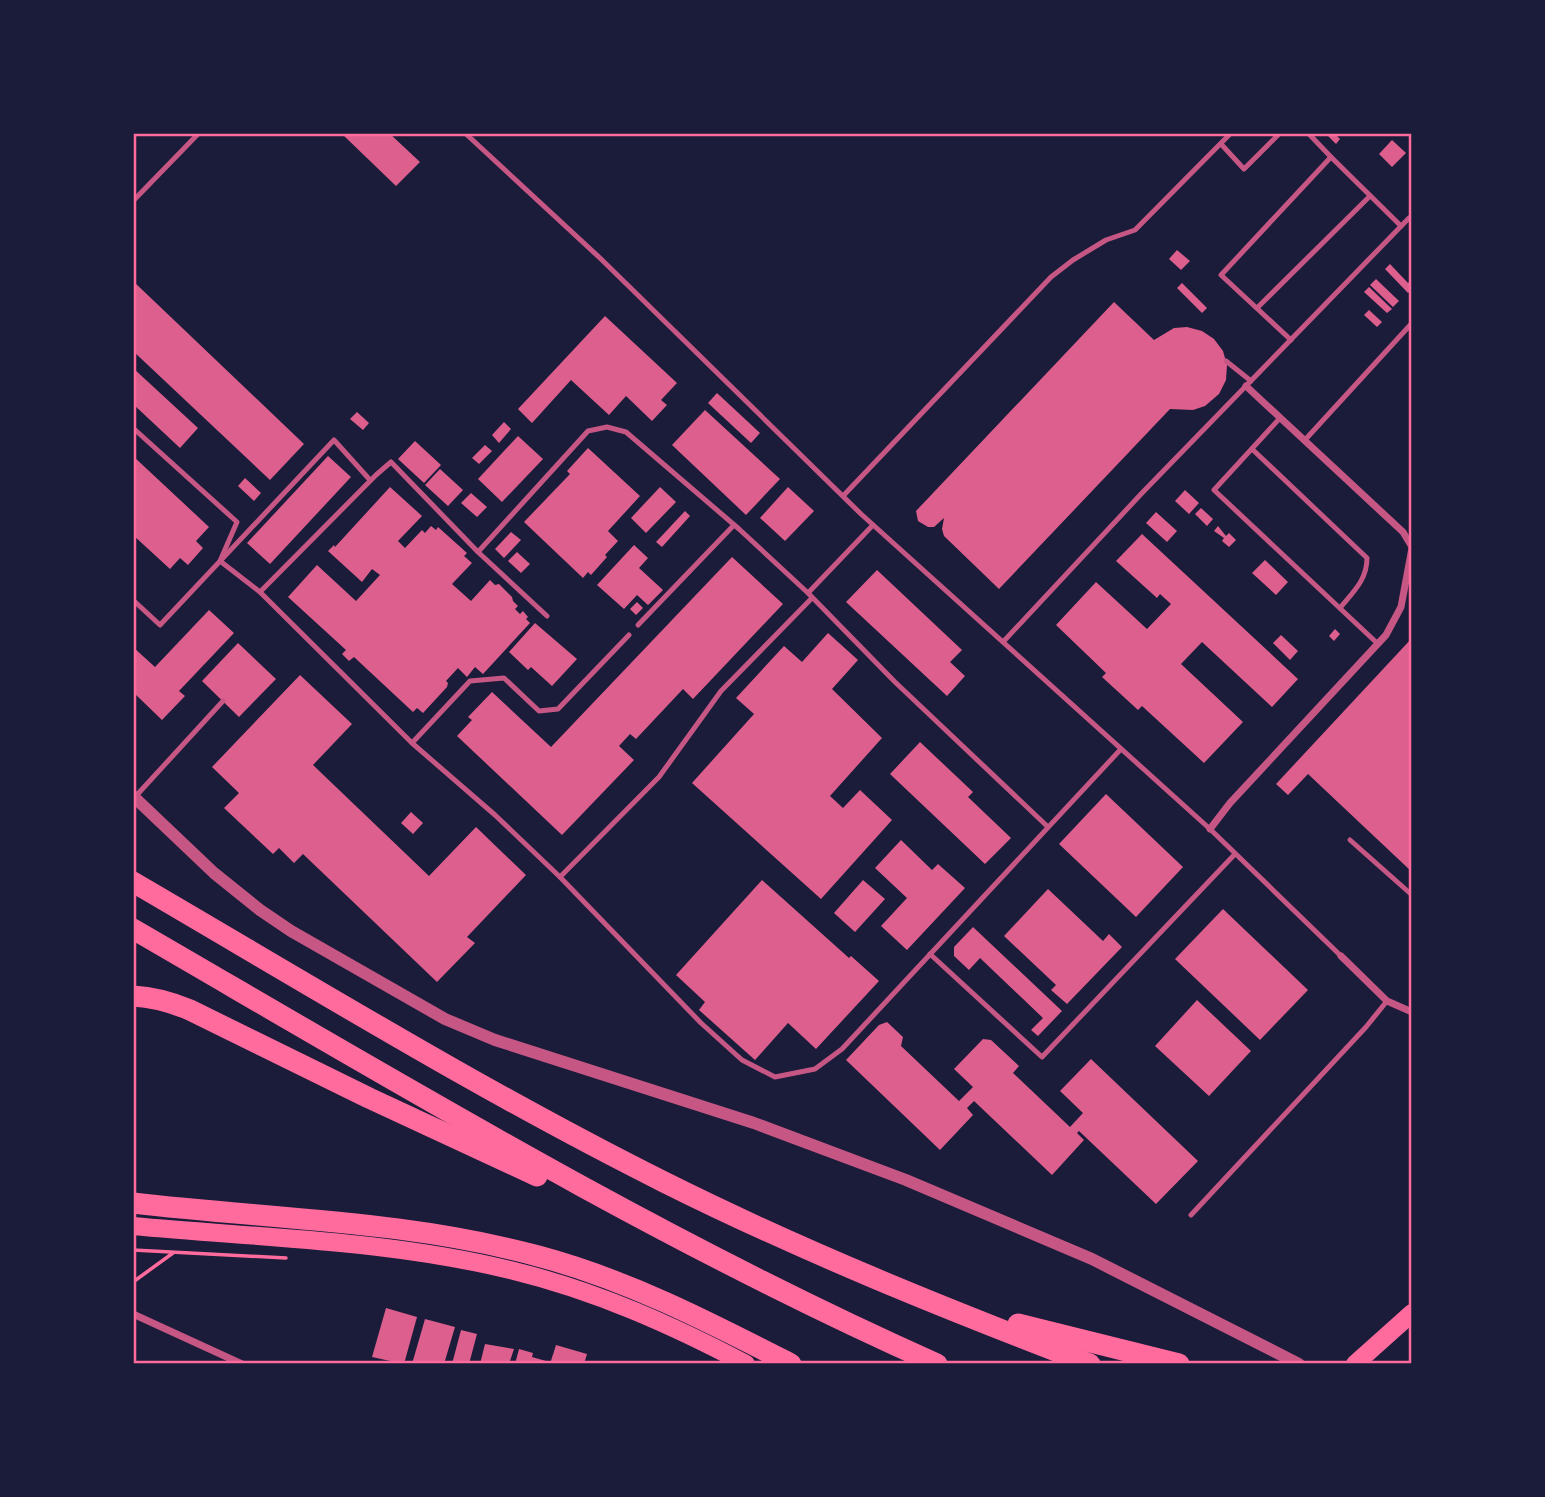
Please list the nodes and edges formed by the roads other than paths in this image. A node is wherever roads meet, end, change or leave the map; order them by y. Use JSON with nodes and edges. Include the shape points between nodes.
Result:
{"nodes":[{"id":1,"x":199,"y":133,"type":"edge"},
{"id":2,"x":465,"y":133,"type":"edge"},
{"id":3,"x":1231,"y":133,"type":"edge"},
{"id":4,"x":1280,"y":133,"type":"edge"},
{"id":5,"x":1308,"y":133,"type":"edge"},
{"id":6,"x":1221,"y":144,"type":"junction"},
{"id":7,"x":1331,"y":157,"type":"junction"},
{"id":8,"x":1370,"y":195,"type":"junction"},
{"id":9,"x":133,"y":201,"type":"edge"},
{"id":10,"x":1409,"y":218,"type":"dead end"},
{"id":11,"x":1401,"y":226,"type":"junction"},
{"id":12,"x":1256,"y":308,"type":"junction"},
{"id":13,"x":1412,"y":323,"type":"edge"},
{"id":14,"x":1291,"y":340,"type":"junction"},
{"id":15,"x":1226,"y":361,"type":"dead end"},
{"id":16,"x":1248,"y":384,"type":"junction"},
{"id":17,"x":1280,"y":418,"type":"junction"},
{"id":18,"x":133,"y":428,"type":"edge"},
{"id":19,"x":1304,"y":441,"type":"junction"},
{"id":20,"x":1252,"y":449,"type":"junction"},
{"id":21,"x":370,"y":480,"type":"junction"},
{"id":22,"x":843,"y":496,"type":"junction"},
{"id":23,"x":734,"y":525,"type":"junction"},
{"id":24,"x":873,"y":525,"type":"junction"},
{"id":25,"x":1412,"y":548,"type":"edge"},
{"id":26,"x":478,"y":552,"type":"junction"},
{"id":27,"x":220,"y":561,"type":"junction"},
{"id":28,"x":1412,"y":569,"type":"edge"},
{"id":29,"x":1405,"y":576,"type":"junction"},
{"id":30,"x":260,"y":592,"type":"junction"},
{"id":31,"x":810,"y":595,"type":"junction"},
{"id":32,"x":133,"y":600,"type":"edge"},
{"id":33,"x":1340,"y":608,"type":"junction"},
{"id":34,"x":547,"y":616,"type":"dead end"},
{"id":35,"x":638,"y":625,"type":"dead end"},
{"id":36,"x":629,"y":635,"type":"dead end"},
{"id":37,"x":1003,"y":642,"type":"junction"},
{"id":38,"x":1378,"y":644,"type":"junction"},
{"id":39,"x":223,"y":702,"type":"dead end"},
{"id":40,"x":412,"y":743,"type":"junction"},
{"id":41,"x":1121,"y":749,"type":"junction"},
{"id":42,"x":134,"y":796,"type":"edge"},
{"id":43,"x":1048,"y":827,"type":"junction"},
{"id":44,"x":1210,"y":829,"type":"junction"},
{"id":45,"x":1350,"y":840,"type":"dead end"},
{"id":46,"x":1235,"y":854,"type":"junction"},
{"id":47,"x":560,"y":877,"type":"junction"},
{"id":48,"x":133,"y":882,"type":"edge"},
{"id":49,"x":1412,"y":895,"type":"edge"},
{"id":50,"x":133,"y":929,"type":"edge"},
{"id":51,"x":930,"y":954,"type":"junction"},
{"id":52,"x":1341,"y":956,"type":"joint"},
{"id":53,"x":133,"y":996,"type":"edge"},
{"id":54,"x":1387,"y":1001,"type":"junction"},
{"id":55,"x":1412,"y":1012,"type":"edge"},
{"id":56,"x":133,"y":1203,"type":"edge"},
{"id":57,"x":1191,"y":1214,"type":"dead end"},
{"id":58,"x":133,"y":1226,"type":"edge"},
{"id":59,"x":732,"y":1268,"type":"junction"},
{"id":60,"x":938,"y":1304,"type":"junction"},
{"id":61,"x":1412,"y":1313,"type":"edge"},
{"id":62,"x":133,"y":1314,"type":"edge"},
{"id":63,"x":1175,"y":1363,"type":"edge"},
{"id":64,"x":242,"y":1364,"type":"edge"},
{"id":65,"x":746,"y":1364,"type":"edge"},
{"id":66,"x":791,"y":1364,"type":"edge"},
{"id":67,"x":937,"y":1364,"type":"edge"},
{"id":68,"x":1090,"y":1364,"type":"edge"},
{"id":69,"x":1299,"y":1364,"type":"edge"},
{"id":70,"x":1356,"y":1364,"type":"edge"}],
"edges":[{"from":1,"to":9,"type":"lane"},
{"from":2,"to":22,"type":"lane"},
{"from":3,"to":6,"type":"lane"},
{"from":4,"to":6,"type":"lane","via":[[1244,169]]},
{"from":5,"to":7,"type":"lane"},
{"from":6,"to":22,"type":"lane","via":[[1135,230],[1106,240],[1051,276]]},
{"from":7,"to":8,"type":"lane"},
{"from":7,"to":12,"type":"lane","via":[[1221,275]]},
{"from":8,"to":11,"type":"lane"},
{"from":8,"to":12,"type":"lane"},
{"from":10,"to":11,"type":"lane"},
{"from":11,"to":14,"type":"lane"},
{"from":12,"to":14,"type":"lane"},
{"from":13,"to":19,"type":"lane"},
{"from":14,"to":16,"type":"lane"},
{"from":15,"to":16,"type":"lane"},
{"from":16,"to":17,"type":"street"},
{"from":16,"to":37,"type":"lane"},
{"from":17,"to":19,"type":"street"},
{"from":17,"to":20,"type":"lane"},
{"from":18,"to":27,"type":"lane","via":[[237,522]]},
{"from":19,"to":25,"type":"street","via":[[1403,532]]},
{"from":20,"to":33,"type":"lane","via":[[1367,558],[1367,573]]},
{"from":20,"to":33,"type":"lane","via":[[1214,490]]},
{"from":21,"to":26,"type":"lane","via":[[391,462]]},
{"from":21,"to":27,"type":"lane","via":[[334,440]]},
{"from":21,"to":30,"type":"lane"},
{"from":22,"to":24,"type":"lane"},
{"from":23,"to":26,"type":"lane","via":[[626,432],[607,427],[588,431]]},
{"from":23,"to":31,"type":"lane"},
{"from":23,"to":35,"type":"lane"},
{"from":24,"to":31,"type":"lane"},
{"from":24,"to":37,"type":"lane"},
{"from":25,"to":29,"type":"street"},
{"from":26,"to":34,"type":"lane"},
{"from":27,"to":30,"type":"lane"},
{"from":27,"to":32,"type":"lane","via":[[160,625]]},
{"from":28,"to":29,"type":"street"},
{"from":29,"to":38,"type":"street","via":[[1401,607]]},
{"from":30,"to":40,"type":"lane"},
{"from":31,"to":43,"type":"lane"},
{"from":31,"to":47,"type":"lane","via":[[721,691],[659,777]]},
{"from":33,"to":38,"type":"lane"},
{"from":36,"to":40,"type":"lane","via":[[558,709],[540,711],[504,678],[470,681]]},
{"from":37,"to":41,"type":"lane"},
{"from":38,"to":44,"type":"street"},
{"from":39,"to":42,"type":"lane"},
{"from":40,"to":47,"type":"lane"},
{"from":41,"to":43,"type":"lane"},
{"from":41,"to":44,"type":"lane"},
{"from":42,"to":69,"type":"street","via":[[260,910],[445,1019],[774,1130],[941,1194],[1116,1271]]},
{"from":43,"to":51,"type":"lane"},
{"from":44,"to":46,"type":"lane"},
{"from":45,"to":49,"type":"lane"},
{"from":46,"to":51,"type":"lane","via":[[1041,1057]]},
{"from":46,"to":52,"type":"lane"},
{"from":47,"to":51,"type":"lane","via":[[701,1023],[742,1060],[775,1077],[816,1069],[842,1049]]},
{"from":48,"to":60,"type":"highway","via":[[587,1142],[781,1238]]},
{"from":50,"to":59,"type":"highway","via":[[516,1150]]},
{"from":52,"to":54,"type":"street"},
{"from":53,"to":59,"type":"highway","via":[[190,1010]]},
{"from":54,"to":55,"type":"street"},
{"from":54,"to":57,"type":"lane"},
{"from":56,"to":66,"type":"highway","via":[[387,1227],[516,1250],[643,1292]]},
{"from":58,"to":65,"type":"main road","via":[[370,1246],[505,1269],[636,1311]]},
{"from":59,"to":67,"type":"highway"},
{"from":60,"to":63,"type":"highway"},
{"from":60,"to":68,"type":"highway"},
{"from":61,"to":70,"type":"main road"},
{"from":62,"to":64,"type":"street"}]}
